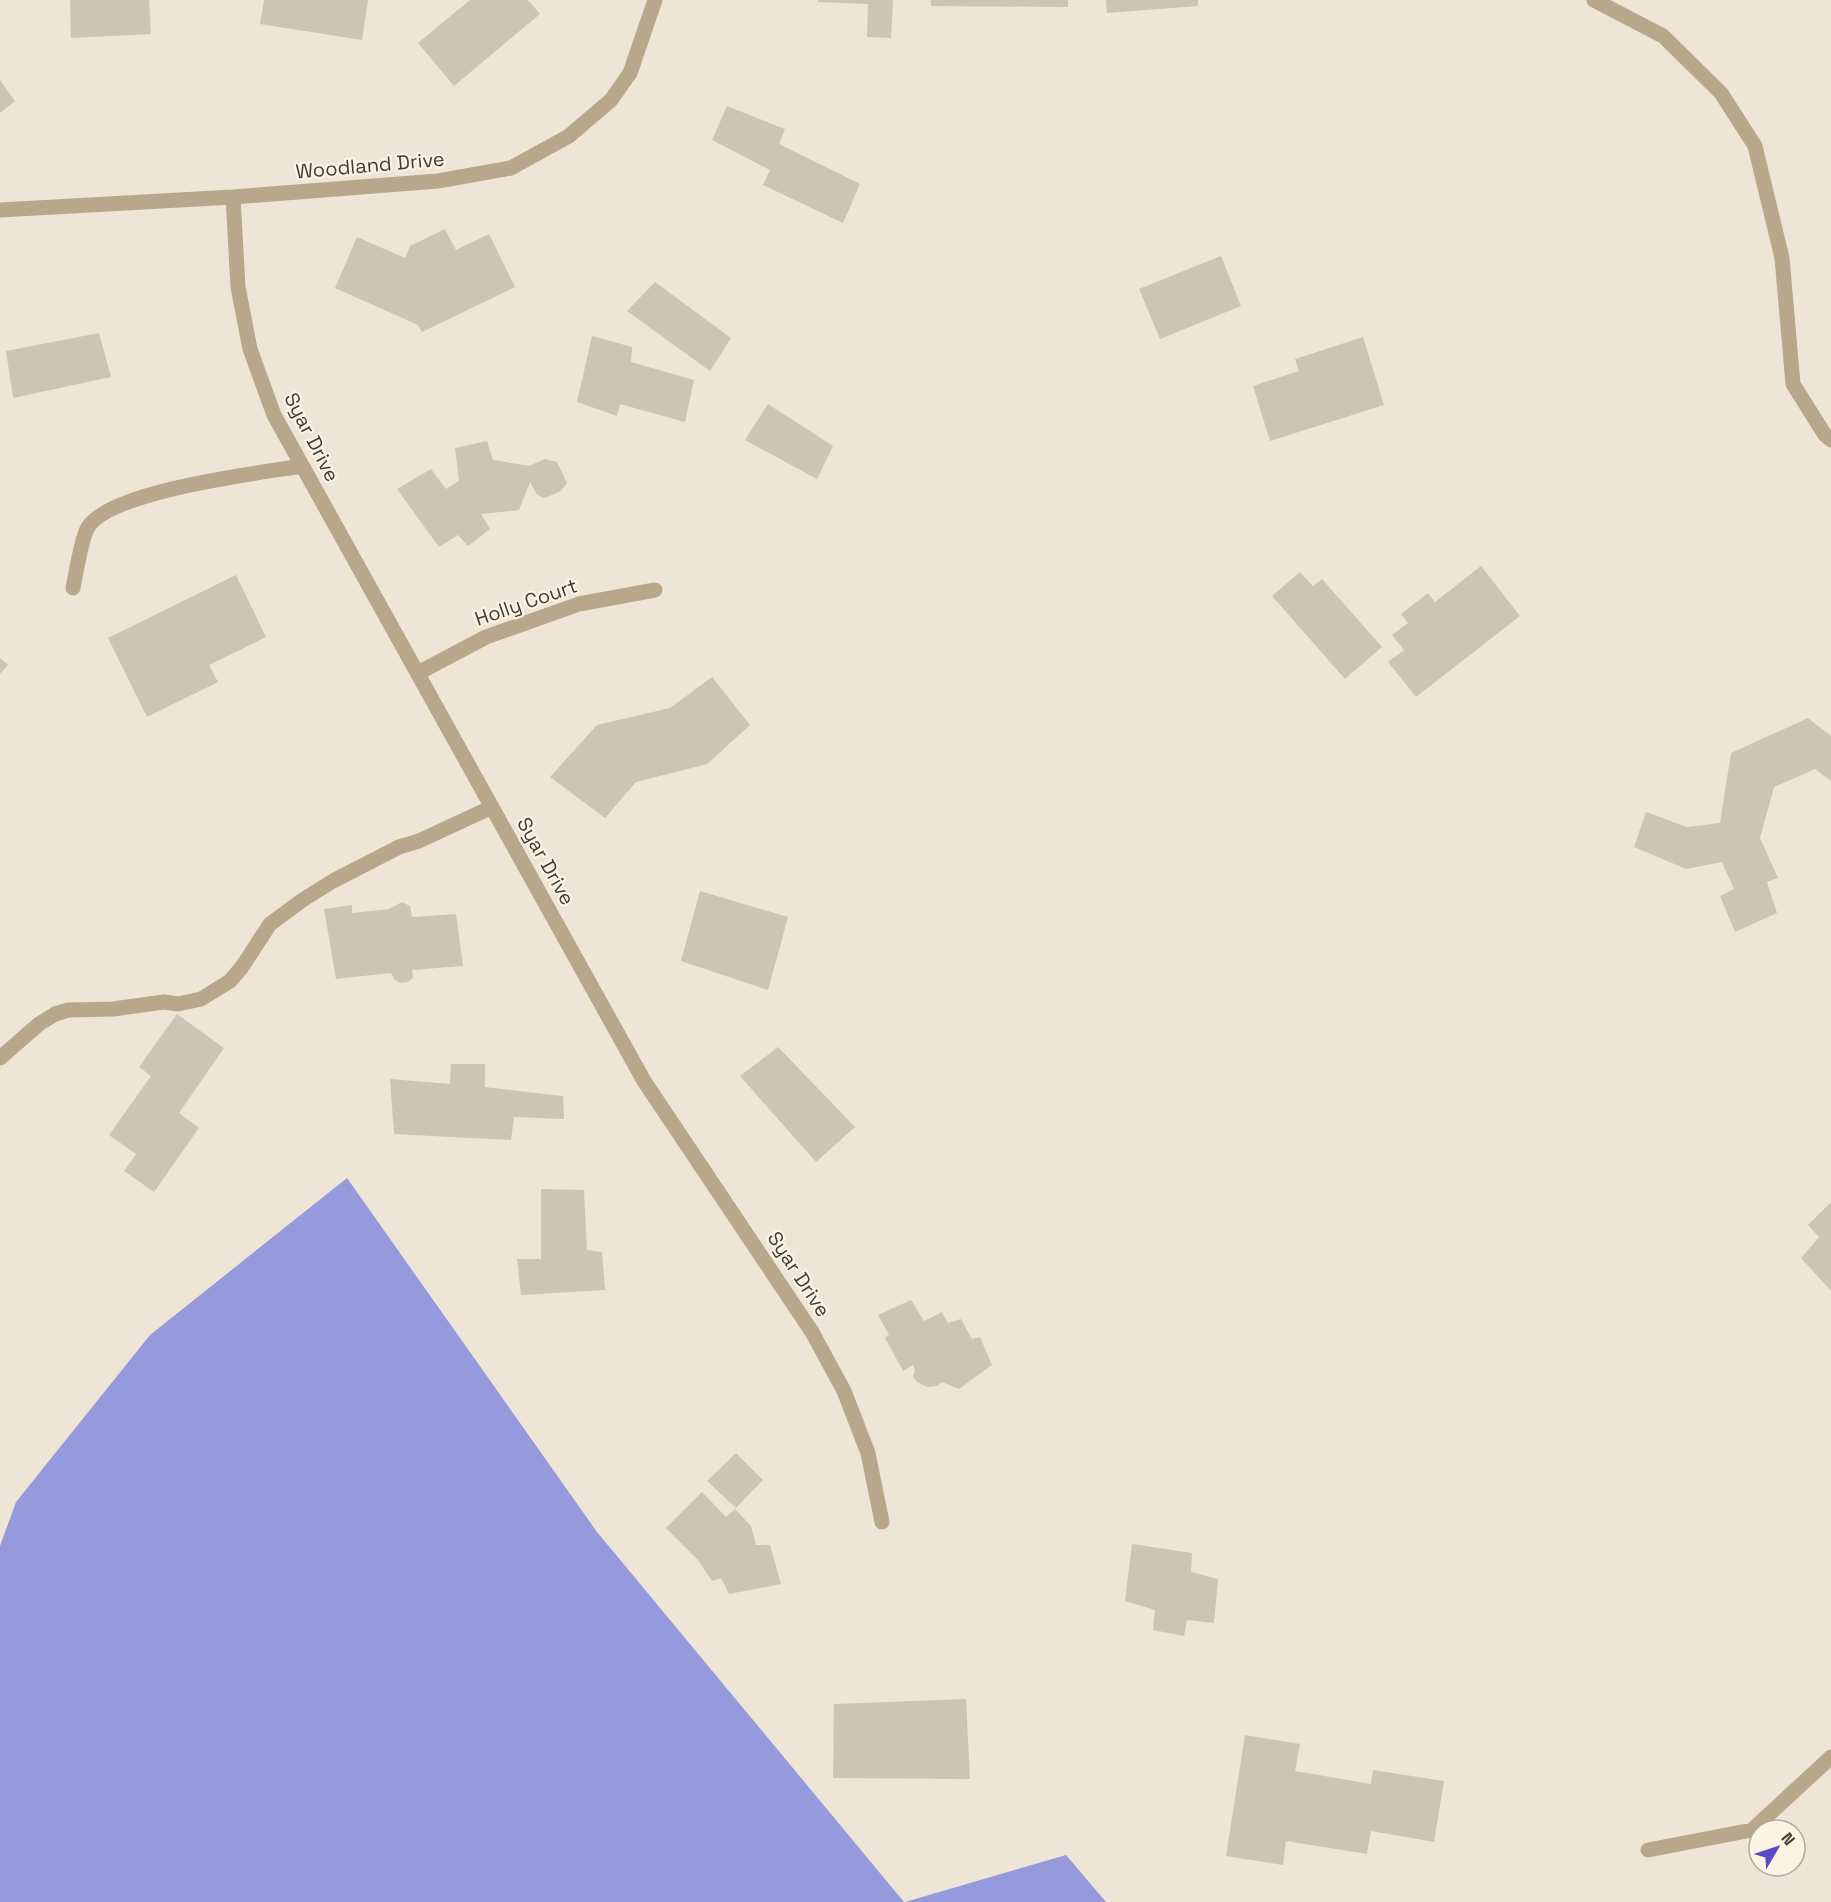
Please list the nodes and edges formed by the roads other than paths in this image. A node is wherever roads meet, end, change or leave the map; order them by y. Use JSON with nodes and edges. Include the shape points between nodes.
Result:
{"nodes":[{"id":1,"x":655,"y":0,"type":"edge"},
{"id":2,"x":1594,"y":0,"type":"edge"},
{"id":3,"x":234,"y":197,"type":"junction"},
{"id":4,"x":0,"y":210,"type":"edge"},
{"id":5,"x":1831,"y":440,"type":"edge"},
{"id":6,"x":302,"y":466,"type":"junction"},
{"id":7,"x":73,"y":588,"type":"dead end"},
{"id":8,"x":655,"y":591,"type":"dead end"},
{"id":9,"x":418,"y":672,"type":"junction"},
{"id":10,"x":492,"y":807,"type":"junction"},
{"id":11,"x":0,"y":1058,"type":"edge"},
{"id":12,"x":882,"y":1522,"type":"dead end"},
{"id":13,"x":1831,"y":1756,"type":"edge"},
{"id":14,"x":1648,"y":1851,"type":"dead end"}],
"edges":[{"from":1,"to":3,"type":"street","name":"Woodland Drive","via":[[630,73],[611,99],[569,136],[511,168],[438,181]]},
{"from":2,"to":5,"type":"street","via":[[1663,36],[1721,93],[1755,146],[1782,258],[1793,384]]},
{"from":3,"to":4,"type":"street","name":"Woodland Drive"},
{"from":3,"to":6,"type":"street","name":"Syar Drive","via":[[238,287],[250,349],[274,415]]},
{"from":6,"to":7,"type":"street","via":[[157,492],[106,512],[87,528]]},
{"from":6,"to":9,"type":"street","name":"Syar Drive"},
{"from":8,"to":9,"type":"street","name":"Holly Court","via":[[579,604],[486,637]]},
{"from":9,"to":10,"type":"street","name":"Syar Drive"},
{"from":10,"to":11,"type":"street","via":[[399,847],[304,899],[270,924],[230,981],[201,999],[178,1004],[68,1010],[39,1024]]},
{"from":10,"to":12,"type":"street","name":"Syar Drive","via":[[644,1081],[812,1332],[844,1391],[868,1453]]},
{"from":13,"to":14,"type":"street","via":[[1752,1830]]}]}
